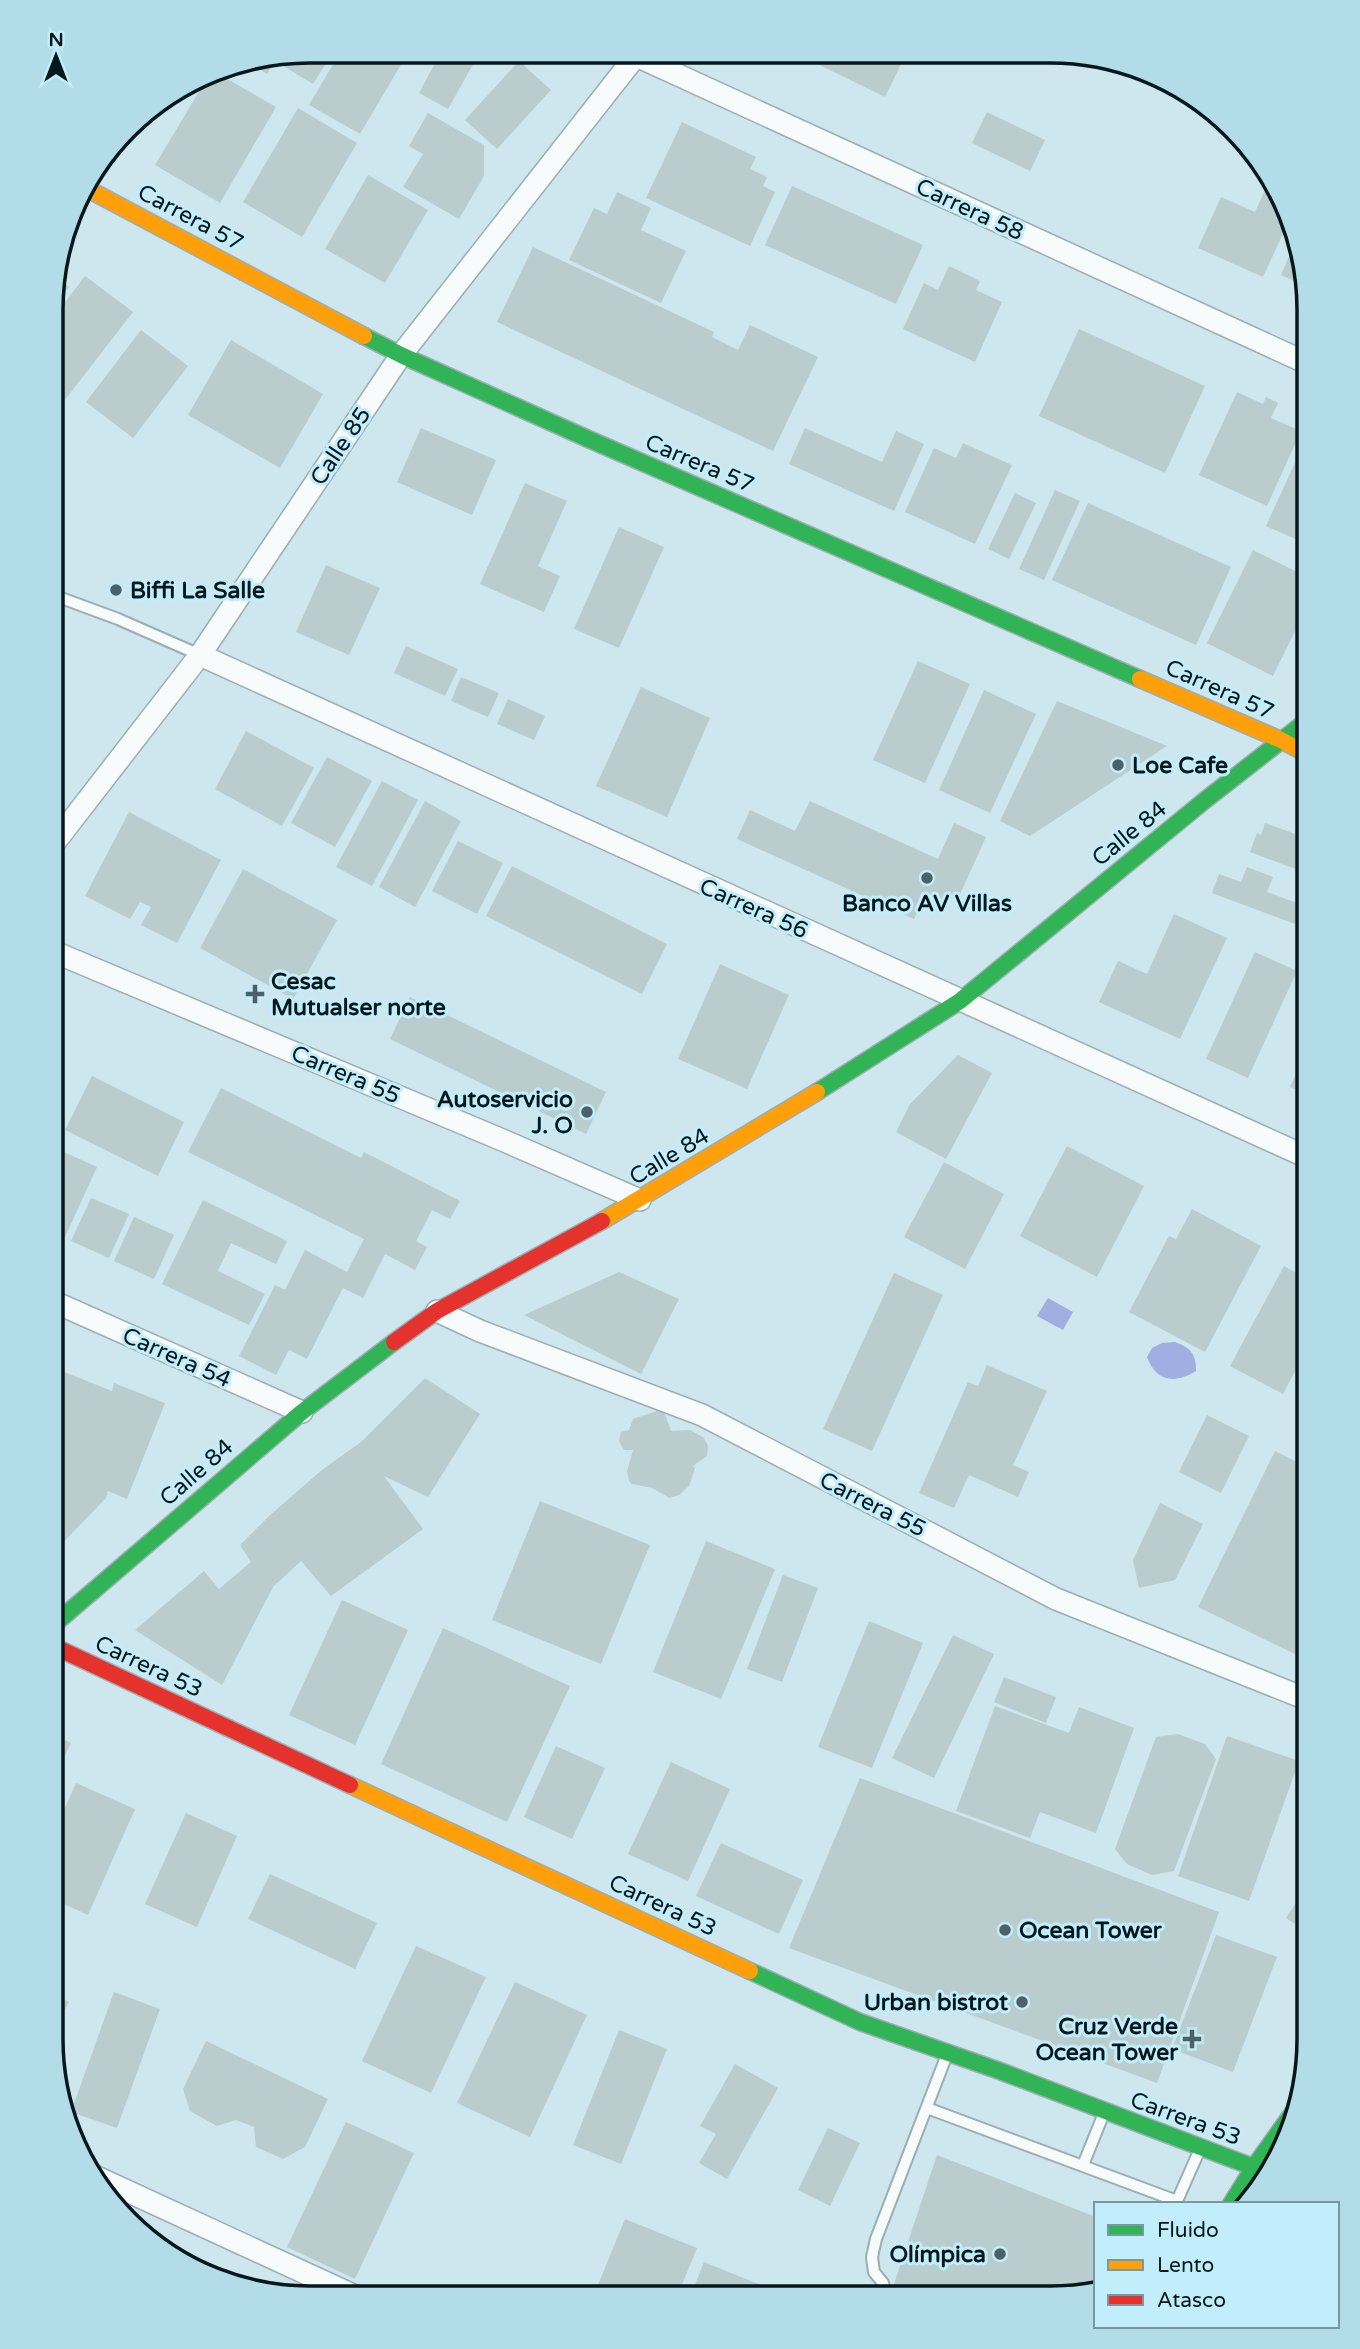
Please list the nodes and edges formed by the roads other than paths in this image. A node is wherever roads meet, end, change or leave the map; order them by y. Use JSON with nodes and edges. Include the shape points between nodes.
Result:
{"nodes":[{"id":1,"x":628,"y":64,"type":"edge"},
{"id":2,"x":656,"y":64,"type":"edge"},
{"id":3,"x":93,"y":192,"type":"edge"},
{"id":4,"x":401,"y":355,"type":"junction"},
{"id":5,"x":1297,"y":358,"type":"edge"},
{"id":6,"x":63,"y":598,"type":"edge"},
{"id":7,"x":200,"y":655,"type":"junction"},
{"id":8,"x":1297,"y":728,"type":"edge"},
{"id":9,"x":1281,"y":740,"type":"junction"},
{"id":10,"x":1297,"y":748,"type":"edge"},
{"id":11,"x":63,"y":832,"type":"edge"},
{"id":12,"x":63,"y":956,"type":"edge"},
{"id":13,"x":960,"y":1001,"type":"junction"},
{"id":14,"x":1297,"y":1152,"type":"edge"},
{"id":15,"x":640,"y":1200,"type":"junction"},
{"id":16,"x":63,"y":1306,"type":"edge"},
{"id":17,"x":437,"y":1311,"type":"junction"},
{"id":18,"x":302,"y":1412,"type":"junction"},
{"id":19,"x":63,"y":1617,"type":"edge"},
{"id":20,"x":63,"y":1651,"type":"edge"},
{"id":21,"x":1296,"y":1695,"type":"edge"},
{"id":22,"x":947,"y":2054,"type":"junction"},
{"id":23,"x":927,"y":2108,"type":"junction"},
{"id":24,"x":1104,"y":2112,"type":"junction"},
{"id":25,"x":1200,"y":2148,"type":"junction"},
{"id":26,"x":1083,"y":2165,"type":"junction"},
{"id":27,"x":1260,"y":2169,"type":"edge"},
{"id":28,"x":1252,"y":2180,"type":"edge"},
{"id":29,"x":110,"y":2183,"type":"edge"},
{"id":30,"x":1176,"y":2202,"type":"edge"},
{"id":31,"x":1233,"y":2202,"type":"edge"},
{"id":32,"x":333,"y":2286,"type":"edge"},
{"id":33,"x":884,"y":2286,"type":"edge"}],
"edges":[{"from":1,"to":4,"type":"street","name":"Calle 85"},
{"from":2,"to":5,"type":"street","name":"Carrera 58"},
{"from":3,"to":4,"type":"street","name":"Carrera 57"},
{"from":4,"to":7,"type":"street","name":"Calle 85"},
{"from":4,"to":9,"type":"street","name":"Carrera 57"},
{"from":6,"to":7,"type":"lane"},
{"from":7,"to":11,"type":"street","name":"Calle 85"},
{"from":7,"to":13,"type":"street","name":"Carrera 56"},
{"from":8,"to":9,"type":"street","name":"Calle 84"},
{"from":9,"to":10,"type":"street","name":"Carrera 57"},
{"from":9,"to":13,"type":"street","name":"Calle 84"},
{"from":12,"to":15,"type":"street","name":"Carrera 55"},
{"from":13,"to":14,"type":"street","name":"Carrera 56"},
{"from":13,"to":15,"type":"street","name":"Calle 84"},
{"from":15,"to":17,"type":"street","name":"Calle 84"},
{"from":16,"to":18,"type":"street","name":"Carrera 54"},
{"from":17,"to":18,"type":"street","name":"Calle 84"},
{"from":17,"to":21,"type":"street","name":"Carrera 55","via":[[702,1415],[1056,1599]]},
{"from":18,"to":19,"type":"street","name":"Calle 84"},
{"from":20,"to":22,"type":"street","name":"Carrera 53","via":[[860,2022]]},
{"from":22,"to":23,"type":"lane"},
{"from":22,"to":24,"type":"street","name":"Carrera 53"},
{"from":23,"to":26,"type":"lane"},
{"from":23,"to":33,"type":"lane","via":[[876,2239],[873,2272]]},
{"from":24,"to":25,"type":"street","name":"Carrera 53"},
{"from":24,"to":26,"type":"lane"},
{"from":25,"to":27,"type":"street","name":"Carrera 53"},
{"from":25,"to":30,"type":"lane"},
{"from":26,"to":30,"type":"lane"},
{"from":28,"to":31,"type":"street"},
{"from":29,"to":32,"type":"street"}]}
